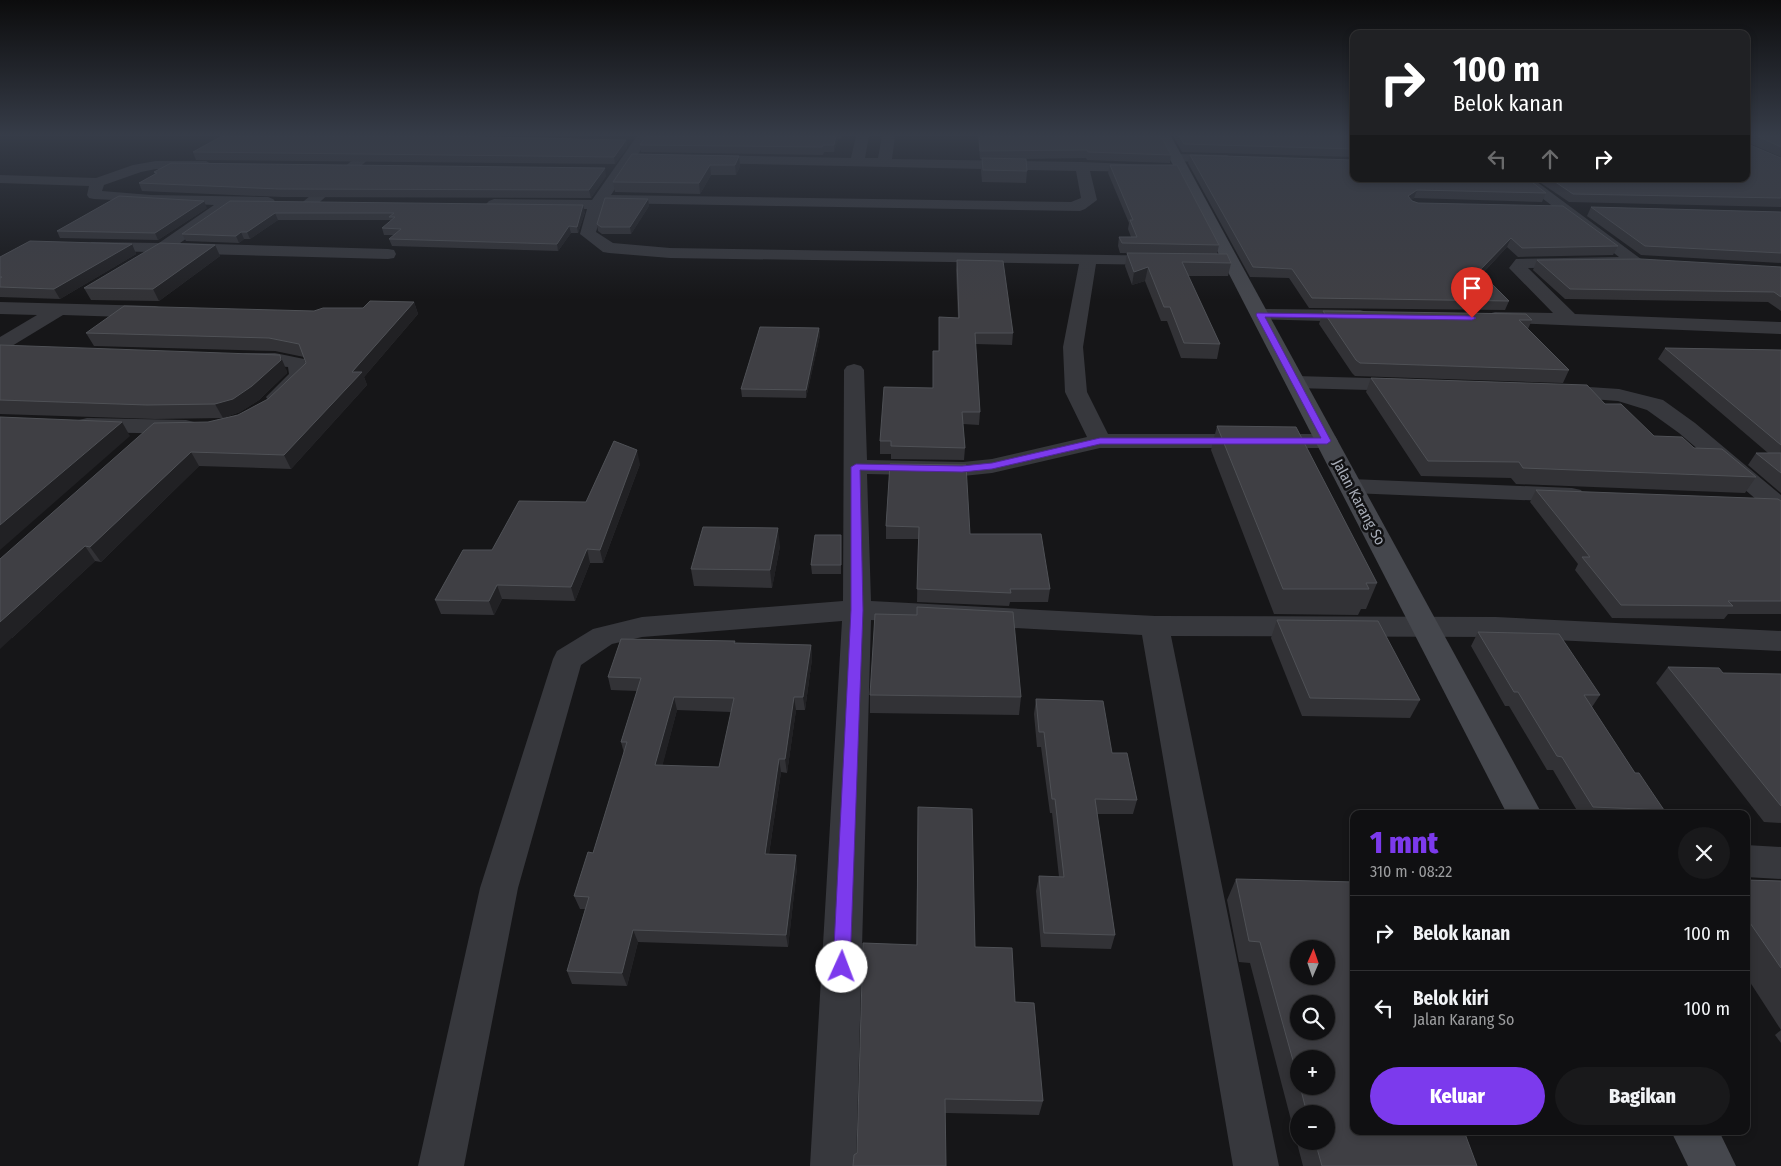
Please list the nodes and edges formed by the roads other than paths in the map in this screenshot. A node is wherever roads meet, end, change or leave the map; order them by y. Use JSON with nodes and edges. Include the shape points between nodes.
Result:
{"nodes":[{"id":1,"x":95,"y":190,"type":"edge"},
{"id":2,"x":322,"y":190,"type":"edge"},
{"id":3,"x":606,"y":190,"type":"edge"},
{"id":4,"x":1087,"y":190,"type":"edge"},
{"id":5,"x":1191,"y":190,"type":"edge"},
{"id":6,"x":1539,"y":190,"type":"edge"},
{"id":7,"x":230,"y":201,"type":"junction"},
{"id":8,"x":598,"y":202,"type":"junction"},
{"id":9,"x":279,"y":203,"type":"edge"},
{"id":10,"x":328,"y":204,"type":"edge"},
{"id":11,"x":477,"y":204,"type":"edge"},
{"id":12,"x":1533,"y":207,"type":"edge"},
{"id":13,"x":1563,"y":208,"type":"junction"},
{"id":14,"x":1592,"y":208,"type":"edge"},
{"id":15,"x":86,"y":245,"type":"edge"},
{"id":16,"x":163,"y":247,"type":"junction"},
{"id":17,"x":388,"y":254,"type":"dead end"},
{"id":18,"x":1088,"y":259,"type":"junction"},
{"id":19,"x":1183,"y":260,"type":"edge"},
{"id":20,"x":139,"y":262,"type":"edge"},
{"id":21,"x":1636,"y":262,"type":"junction"},
{"id":22,"x":1655,"y":264,"type":"edge"},
{"id":23,"x":84,"y":295,"type":"edge"},
{"id":24,"x":0,"y":308,"type":"edge"},
{"id":25,"x":60,"y":309,"type":"junction"},
{"id":26,"x":169,"y":312,"type":"edge"},
{"id":27,"x":1260,"y":315,"type":"junction"},
{"id":28,"x":1379,"y":317,"type":"edge"},
{"id":29,"x":1479,"y":318,"type":"edge"},
{"id":30,"x":1569,"y":319,"type":"junction"},
{"id":31,"x":1781,"y":328,"type":"edge"},
{"id":32,"x":0,"y":345,"type":"edge"},
{"id":33,"x":0,"y":350,"type":"edge"},
{"id":34,"x":30,"y":351,"type":"edge"},
{"id":35,"x":226,"y":358,"type":"edge"},
{"id":36,"x":854,"y":370,"type":"dead end"},
{"id":37,"x":1295,"y":382,"type":"junction"},
{"id":38,"x":1424,"y":386,"type":"edge"},
{"id":39,"x":1543,"y":390,"type":"edge"},
{"id":40,"x":262,"y":410,"type":"edge"},
{"id":41,"x":65,"y":424,"type":"edge"},
{"id":42,"x":205,"y":427,"type":"edge"},
{"id":43,"x":155,"y":428,"type":"junction"},
{"id":44,"x":1100,"y":441,"type":"junction"},
{"id":45,"x":1327,"y":441,"type":"junction"},
{"id":46,"x":133,"y":448,"type":"edge"},
{"id":47,"x":856,"y":467,"type":"junction"},
{"id":48,"x":1351,"y":486,"type":"junction"},
{"id":49,"x":1598,"y":496,"type":"edge"},
{"id":50,"x":1736,"y":502,"type":"edge"},
{"id":51,"x":1779,"y":505,"type":"edge"},
{"id":52,"x":857,"y":610,"type":"junction"},
{"id":53,"x":1155,"y":626,"type":"junction"},
{"id":54,"x":1425,"y":626,"type":"junction"},
{"id":55,"x":1781,"y":641,"type":"edge"},
{"id":56,"x":1523,"y":810,"type":"edge"},
{"id":57,"x":1750,"y":861,"type":"edge"},
{"id":58,"x":1781,"y":863,"type":"edge"},
{"id":59,"x":1696,"y":1135,"type":"edge"},
{"id":60,"x":441,"y":1166,"type":"edge"},
{"id":61,"x":833,"y":1166,"type":"edge"},
{"id":62,"x":1256,"y":1166,"type":"edge"},
{"id":63,"x":1713,"y":1166,"type":"edge"}],
"edges":[{"from":1,"to":7,"type":"street","via":[[94,195]]},
{"from":2,"to":10,"type":"street","via":[[304,204]]},
{"from":3,"to":8,"type":"street"},
{"from":4,"to":8,"type":"street","via":[[1089,200],[1071,207]]},
{"from":5,"to":27,"type":"street","name":"Jalan Karang So","via":[[1221,261]]},
{"from":6,"to":13,"type":"street"},
{"from":7,"to":9,"type":"street"},
{"from":7,"to":16,"type":"street"},
{"from":8,"to":11,"type":"street"},
{"from":8,"to":18,"type":"street","via":[[588,234],[609,248],[679,253]]},
{"from":12,"to":13,"type":"street"},
{"from":13,"to":14,"type":"street"},
{"from":13,"to":21,"type":"street"},
{"from":15,"to":16,"type":"street"},
{"from":16,"to":17,"type":"street"},
{"from":16,"to":20,"type":"street"},
{"from":18,"to":19,"type":"street"},
{"from":18,"to":44,"type":"street","via":[[1073,347],[1076,392]]},
{"from":21,"to":22,"type":"street"},
{"from":21,"to":30,"type":"street","via":[[1522,263],[1518,268]]},
{"from":23,"to":25,"type":"street"},
{"from":24,"to":25,"type":"street"},
{"from":25,"to":26,"type":"street"},
{"from":25,"to":32,"type":"street"},
{"from":27,"to":28,"type":"street"},
{"from":27,"to":37,"type":"street","name":"Jalan Karang So"},
{"from":29,"to":30,"type":"street"},
{"from":30,"to":31,"type":"street"},
{"from":33,"to":34,"type":"street"},
{"from":35,"to":40,"type":"street","via":[[297,363],[300,375]]},
{"from":36,"to":47,"type":"street"},
{"from":37,"to":38,"type":"street"},
{"from":37,"to":45,"type":"street","name":"Jalan Karang So"},
{"from":39,"to":51,"type":"street","via":[[1619,395],[1655,404]]},
{"from":41,"to":43,"type":"street"},
{"from":42,"to":43,"type":"street"},
{"from":43,"to":46,"type":"street"},
{"from":44,"to":45,"type":"street"},
{"from":44,"to":47,"type":"street","via":[[992,466],[962,469]]},
{"from":45,"to":48,"type":"street","name":"Jalan Karang So"},
{"from":47,"to":52,"type":"street"},
{"from":48,"to":49,"type":"street"},
{"from":48,"to":54,"type":"street","name":"Jalan Karang So"},
{"from":50,"to":51,"type":"street"},
{"from":52,"to":53,"type":"street"},
{"from":52,"to":60,"type":"street","via":[[642,627],[603,636],[568,659],[498,888]]},
{"from":52,"to":61,"type":"street"},
{"from":53,"to":54,"type":"street"},
{"from":53,"to":62,"type":"street"},
{"from":54,"to":55,"type":"street"},
{"from":54,"to":56,"type":"street","name":"Jalan Karang So"},
{"from":57,"to":58,"type":"street"},
{"from":59,"to":63,"type":"street"}]}
